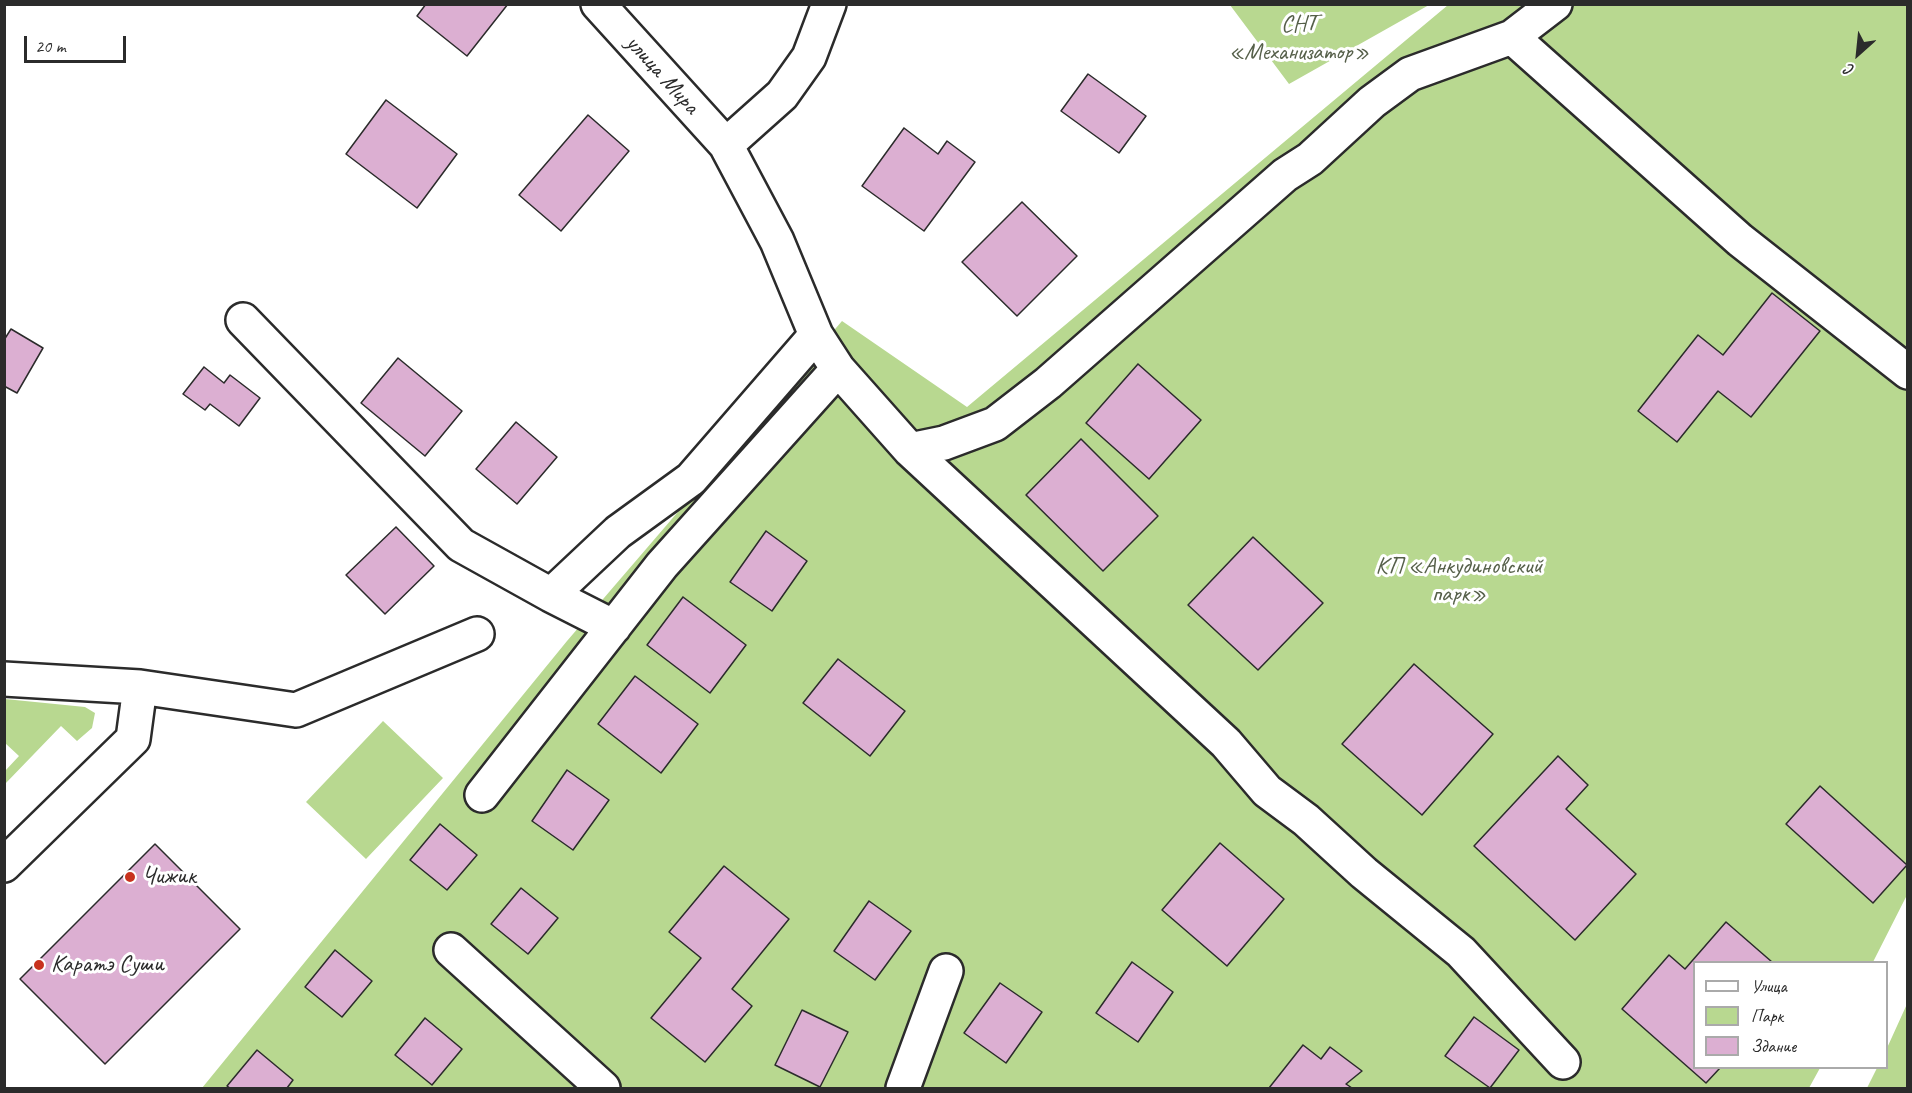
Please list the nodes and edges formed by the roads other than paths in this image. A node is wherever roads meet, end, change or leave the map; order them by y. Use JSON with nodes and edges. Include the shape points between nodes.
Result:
{"nodes":[{"id":1,"x":598,"y":4,"type":"edge"},
{"id":2,"x":829,"y":4,"type":"edge"},
{"id":3,"x":1555,"y":4,"type":"edge"},
{"id":4,"x":1512,"y":37,"type":"junction"},
{"id":5,"x":726,"y":145,"type":"junction"},
{"id":6,"x":243,"y":320,"type":"dead end"},
{"id":7,"x":816,"y":335,"type":"junction"},
{"id":8,"x":838,"y":369,"type":"junction"},
{"id":9,"x":1908,"y":372,"type":"edge"},
{"id":10,"x":910,"y":450,"type":"junction"},
{"id":11,"x":551,"y":595,"type":"junction"},
{"id":12,"x":614,"y":627,"type":"junction"},
{"id":13,"x":477,"y":634,"type":"dead end"},
{"id":14,"x":4,"y":679,"type":"edge"},
{"id":15,"x":140,"y":687,"type":"junction"},
{"id":16,"x":482,"y":795,"type":"dead end"},
{"id":17,"x":4,"y":865,"type":"edge"},
{"id":18,"x":451,"y":950,"type":"dead end"},
{"id":19,"x":946,"y":971,"type":"dead end"},
{"id":20,"x":1563,"y":1062,"type":"dead end"},
{"id":21,"x":603,"y":1089,"type":"edge"},
{"id":22,"x":903,"y":1089,"type":"edge"}],
"edges":[{"from":1,"to":5,"type":"street","name":"улица Мира"},
{"from":2,"to":5,"type":"street","via":[[809,57],[782,95]]},
{"from":3,"to":4,"type":"street"},
{"from":4,"to":9,"type":"street","via":[[1740,240]]},
{"from":4,"to":10,"type":"street","via":[[1410,74],[1372,102],[1048,383],[995,424],[944,443]]},
{"from":5,"to":7,"type":"street","name":"улица Мира","via":[[777,241]]},
{"from":6,"to":11,"type":"street","via":[[461,545]]},
{"from":7,"to":8,"type":"street","name":"улица Мира"},
{"from":7,"to":11,"type":"street","via":[[691,479],[618,532]]},
{"from":8,"to":10,"type":"street","name":"улица Мира"},
{"from":8,"to":12,"type":"street","via":[[662,565]]},
{"from":10,"to":20,"type":"street","name":"улица Мира","via":[[1226,743],[1267,791],[1461,952]]},
{"from":11,"to":12,"type":"street"},
{"from":12,"to":16,"type":"street"},
{"from":13,"to":15,"type":"street","via":[[296,710]]},
{"from":14,"to":15,"type":"street"},
{"from":15,"to":17,"type":"street","via":[[133,739]]},
{"from":18,"to":21,"type":"street"},
{"from":19,"to":22,"type":"street"}]}
